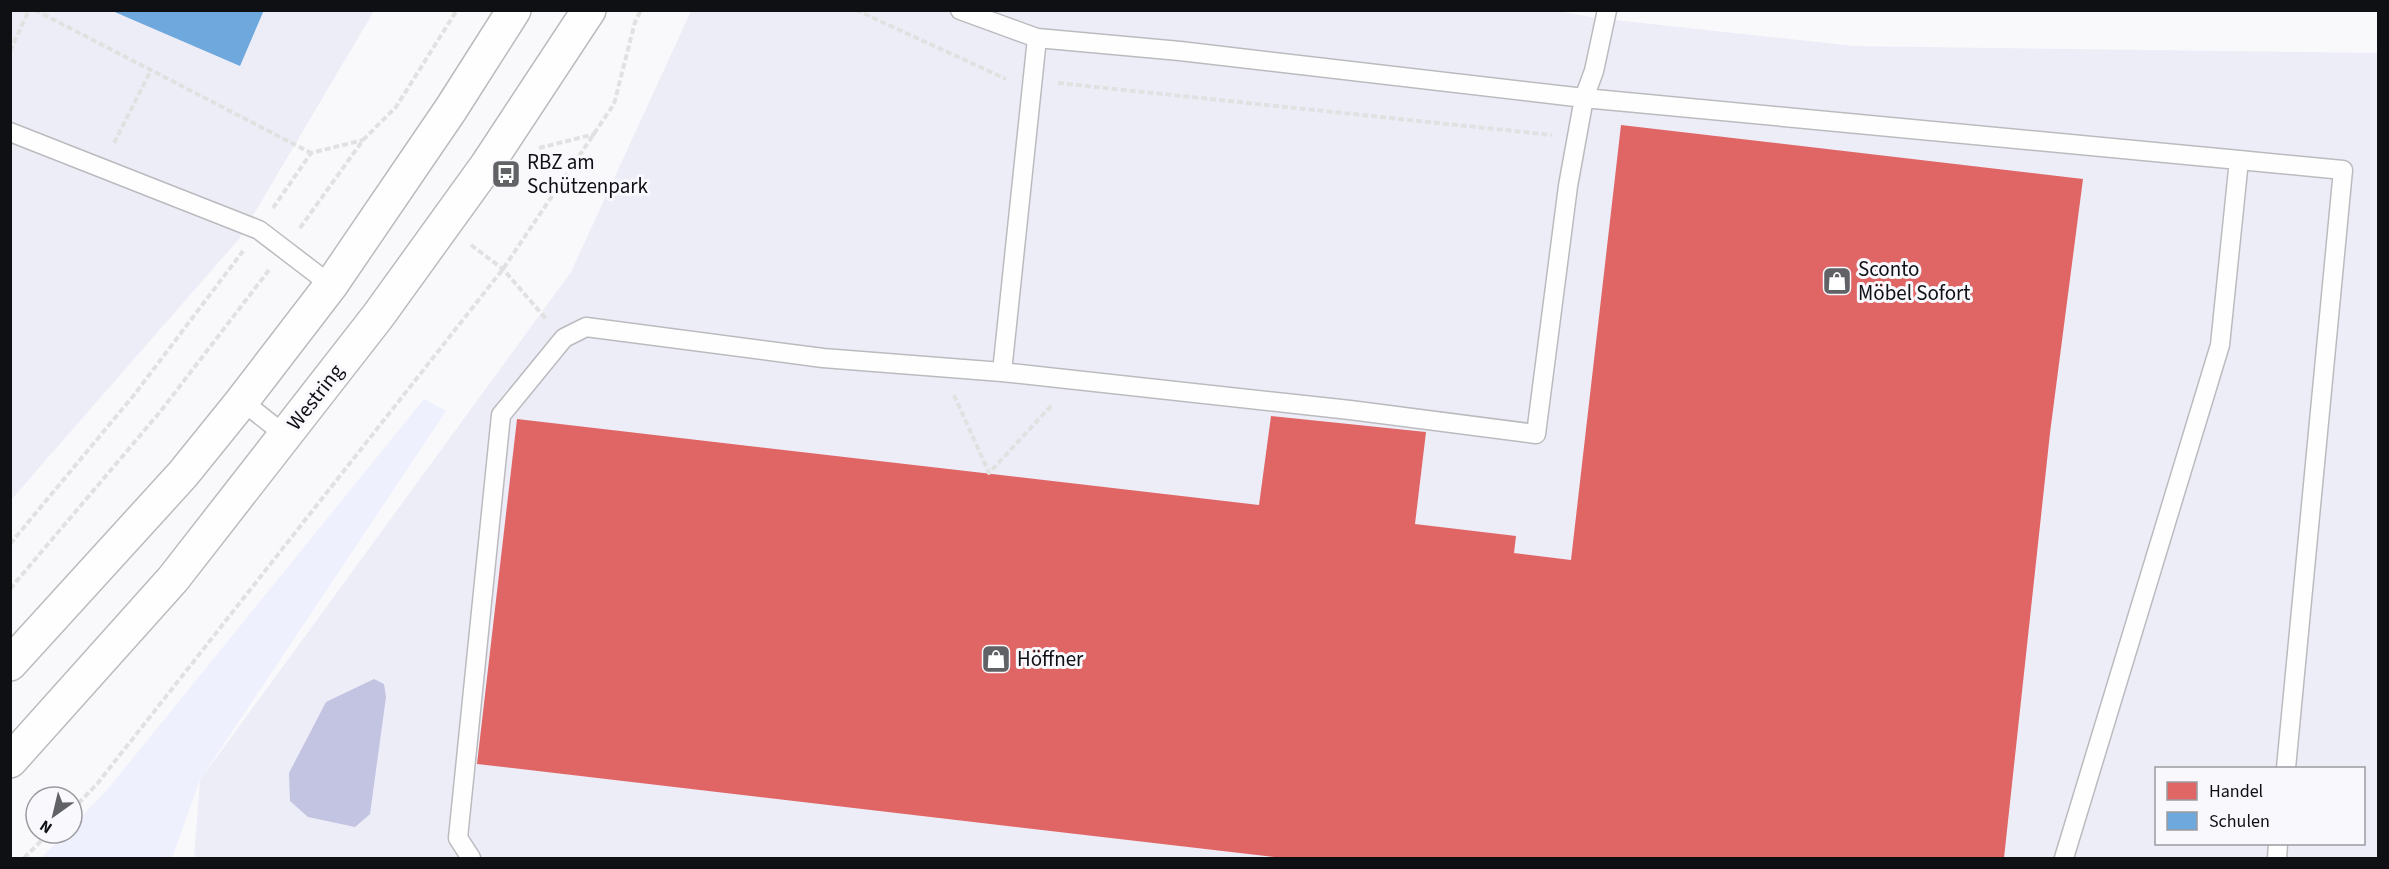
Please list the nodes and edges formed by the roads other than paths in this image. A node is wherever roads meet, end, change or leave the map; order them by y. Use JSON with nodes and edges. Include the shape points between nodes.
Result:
{"nodes":[{"id":1,"x":514,"y":10,"type":"edge"},
{"id":2,"x":589,"y":10,"type":"edge"},
{"id":3,"x":960,"y":10,"type":"edge"},
{"id":4,"x":1607,"y":10,"type":"edge"},
{"id":5,"x":1037,"y":38,"type":"junction"},
{"id":6,"x":1584,"y":98,"type":"junction"},
{"id":7,"x":10,"y":132,"type":"edge"},
{"id":8,"x":2239,"y":160,"type":"junction"},
{"id":9,"x":331,"y":285,"type":"junction"},
{"id":10,"x":1002,"y":372,"type":"junction"},
{"id":11,"x":242,"y":401,"type":"junction"},
{"id":12,"x":285,"y":435,"type":"junction"},
{"id":13,"x":10,"y":664,"type":"edge"},
{"id":14,"x":10,"y":761,"type":"edge"},
{"id":15,"x":2286,"y":767,"type":"edge"},
{"id":16,"x":471,"y":858,"type":"edge"},
{"id":17,"x":2064,"y":858,"type":"edge"}],
"edges":[{"from":1,"to":9,"type":"main road"},
{"from":2,"to":12,"type":"main road","name":"Westring","via":[[473,184],[378,316]]},
{"from":3,"to":5,"type":"lane"},
{"from":4,"to":6,"type":"lane"},
{"from":5,"to":6,"type":"lane"},
{"from":5,"to":10,"type":"lane"},
{"from":6,"to":8,"type":"lane"},
{"from":6,"to":10,"type":"lane","via":[[1566,198],[1536,434]]},
{"from":7,"to":9,"type":"lane","via":[[259,230]]},
{"from":8,"to":15,"type":"lane","via":[[2343,170]]},
{"from":8,"to":17,"type":"lane","via":[[2220,345]]},
{"from":9,"to":11,"type":"main road"},
{"from":10,"to":16,"type":"lane","via":[[823,358],[586,327],[564,338],[501,415],[458,838]]},
{"from":11,"to":12,"type":"lane"},
{"from":11,"to":13,"type":"main road","via":[[183,474]]},
{"from":12,"to":14,"type":"main road","name":"Westring","via":[[173,579]]}]}
